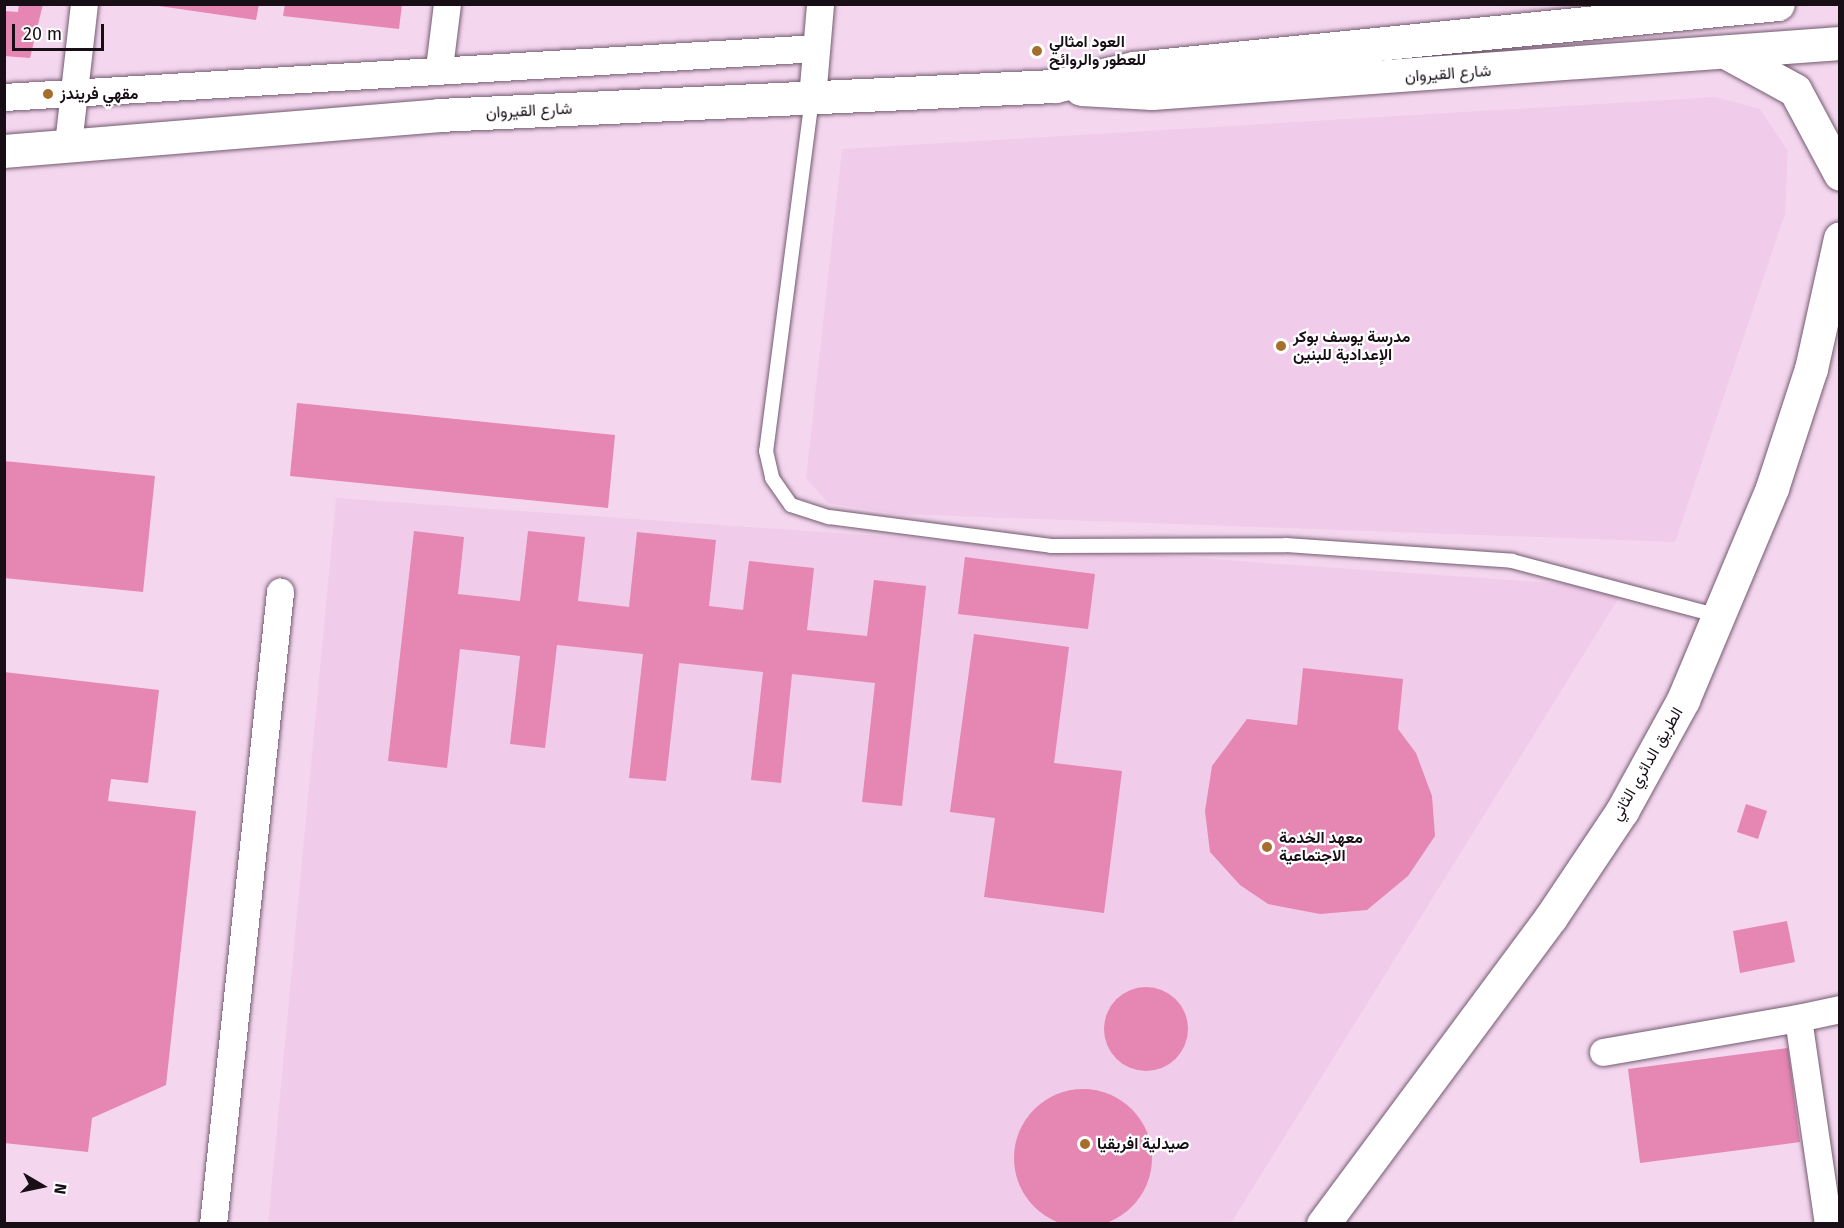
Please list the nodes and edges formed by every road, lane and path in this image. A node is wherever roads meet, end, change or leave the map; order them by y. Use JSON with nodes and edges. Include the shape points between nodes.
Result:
{"nodes":[{"id":1,"x":84,"y":4,"type":"edge"},
{"id":2,"x":447,"y":4,"type":"edge"},
{"id":3,"x":820,"y":4,"type":"edge"},
{"id":4,"x":1778,"y":4,"type":"edge"},
{"id":5,"x":1839,"y":43,"type":"edge"},
{"id":6,"x":816,"y":48,"type":"junction"},
{"id":7,"x":1729,"y":54,"type":"junction"},
{"id":8,"x":440,"y":68,"type":"junction"},
{"id":9,"x":1055,"y":86,"type":"junction"},
{"id":10,"x":74,"y":92,"type":"junction"},
{"id":11,"x":4,"y":97,"type":"edge"},
{"id":12,"x":812,"y":98,"type":"junction"},
{"id":13,"x":68,"y":144,"type":"junction"},
{"id":14,"x":4,"y":151,"type":"edge"},
{"id":15,"x":1839,"y":174,"type":"edge"},
{"id":16,"x":1839,"y":238,"type":"edge"},
{"id":17,"x":280,"y":592,"type":"dead end"},
{"id":18,"x":1719,"y":616,"type":"junction"},
{"id":19,"x":1839,"y":1009,"type":"edge"},
{"id":20,"x":1798,"y":1018,"type":"junction"},
{"id":21,"x":1603,"y":1052,"type":"dead end"},
{"id":22,"x":213,"y":1224,"type":"edge"},
{"id":23,"x":1323,"y":1224,"type":"edge"},
{"id":24,"x":1828,"y":1224,"type":"edge"}],
"edges":[{"from":1,"to":10,"type":"street"},
{"from":2,"to":8,"type":"street"},
{"from":3,"to":6,"type":"street"},
{"from":4,"to":9,"type":"main road","name":"شارع القيروان","via":[[1134,68]]},
{"from":5,"to":7,"type":"main road","name":"شارع القيروان"},
{"from":6,"to":8,"type":"street"},
{"from":6,"to":12,"type":"street"},
{"from":7,"to":9,"type":"main road","name":"شارع القيروان","via":[[1152,93]]},
{"from":7,"to":15,"type":"main road","via":[[1795,90]]},
{"from":8,"to":10,"type":"street"},
{"from":9,"to":12,"type":"main road","name":"شارع القيروان"},
{"from":10,"to":11,"type":"street"},
{"from":10,"to":13,"type":"street"},
{"from":12,"to":13,"type":"main road","name":"شارع القيروان","via":[[439,115]]},
{"from":12,"to":18,"type":"lane","via":[[766,451],[772,478],[790,505],[829,517],[1051,546],[1286,545],[1512,561]]},
{"from":13,"to":14,"type":"main road","name":"شارع القيروان"},
{"from":16,"to":18,"type":"main road","name":"الطريق الدائري الثاني","via":[[1811,369],[1772,488]]},
{"from":17,"to":22,"type":"street"},
{"from":18,"to":23,"type":"main road","name":"الطريق الدائري الثاني","via":[[1683,700],[1622,811],[1551,917]]},
{"from":19,"to":20,"type":"street"},
{"from":20,"to":21,"type":"street"},
{"from":20,"to":24,"type":"street"}]}
